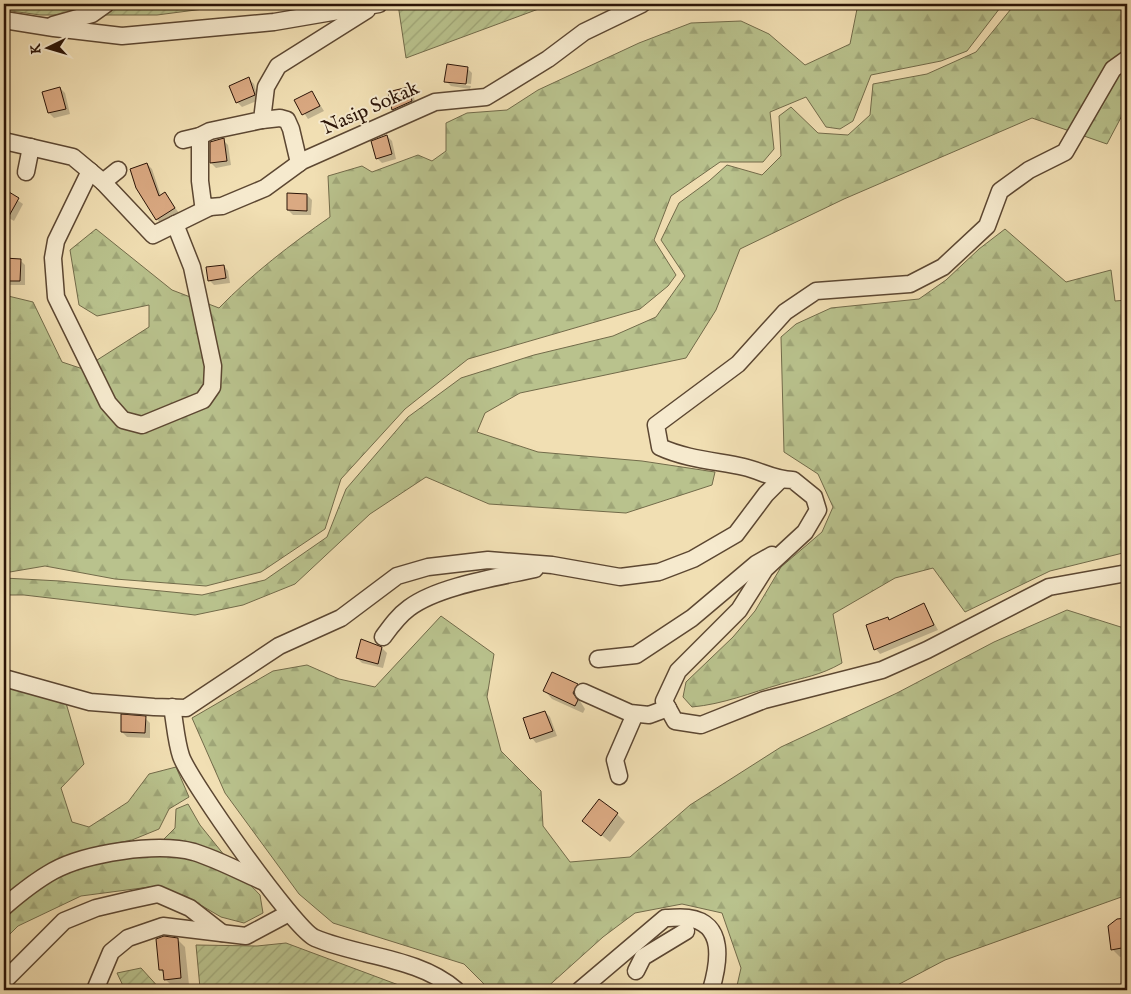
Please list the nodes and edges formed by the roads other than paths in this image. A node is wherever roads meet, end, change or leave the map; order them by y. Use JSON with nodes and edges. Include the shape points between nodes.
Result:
{"nodes":[{"id":1,"x":106,"y":4,"type":"edge"},
{"id":2,"x":377,"y":4,"type":"edge"},
{"id":3,"x":642,"y":4,"type":"edge"},
{"id":4,"x":4,"y":20,"type":"edge"},
{"id":5,"x":45,"y":27,"type":"junction"},
{"id":6,"x":1127,"y":59,"type":"edge"},
{"id":7,"x":262,"y":120,"type":"junction"},
{"id":8,"x":200,"y":136,"type":"junction"},
{"id":9,"x":183,"y":140,"type":"dead end"},
{"id":10,"x":4,"y":141,"type":"edge"},
{"id":11,"x":31,"y":146,"type":"junction"},
{"id":12,"x":299,"y":163,"type":"junction"},
{"id":13,"x":118,"y":170,"type":"dead end"},
{"id":14,"x":90,"y":171,"type":"junction"},
{"id":15,"x":26,"y":172,"type":"dead end"},
{"id":16,"x":102,"y":182,"type":"junction"},
{"id":17,"x":210,"y":207,"type":"junction"},
{"id":18,"x":175,"y":224,"type":"junction"},
{"id":19,"x":780,"y":480,"type":"junction"},
{"id":20,"x":792,"y":544,"type":"junction"},
{"id":21,"x":552,"y":565,"type":"junction"},
{"id":22,"x":1127,"y":573,"type":"edge"},
{"id":23,"x":383,"y":637,"type":"dead end"},
{"id":24,"x":598,"y":659,"type":"dead end"},
{"id":25,"x":4,"y":678,"type":"edge"},
{"id":26,"x":583,"y":692,"type":"dead end"},
{"id":27,"x":172,"y":707,"type":"junction"},
{"id":28,"x":668,"y":708,"type":"junction"},
{"id":29,"x":635,"y":714,"type":"junction"},
{"id":30,"x":619,"y":776,"type":"dead end"},
{"id":31,"x":264,"y":882,"type":"junction"},
{"id":32,"x":4,"y":907,"type":"edge"},
{"id":33,"x":289,"y":913,"type":"junction"},
{"id":34,"x":686,"y":931,"type":"dead end"},
{"id":35,"x":222,"y":933,"type":"junction"},
{"id":36,"x":636,"y":959,"type":"junction"},
{"id":37,"x":4,"y":980,"type":"edge"},
{"id":38,"x":99,"y":987,"type":"edge"},
{"id":39,"x":456,"y":990,"type":"edge"},
{"id":40,"x":580,"y":990,"type":"edge"},
{"id":41,"x":711,"y":990,"type":"edge"}],
"edges":[{"from":1,"to":5,"type":"street","via":[[92,14]]},
{"from":2,"to":5,"type":"street","via":[[274,22],[141,35],[122,36]]},
{"from":2,"to":7,"type":"street","via":[[278,66],[266,87]]},
{"from":3,"to":12,"type":"street","name":"Nasip Sokak","via":[[584,32],[548,59],[486,96],[435,102]]},
{"from":4,"to":5,"type":"street"},
{"from":6,"to":19,"type":"street","via":[[1113,69],[1065,152],[1029,170],[1000,191],[987,226],[943,267],[910,284],[816,291],[785,312],[738,364],[656,425],[660,447],[747,468]]},
{"from":7,"to":8,"type":"street"},
{"from":7,"to":12,"type":"street","via":[[287,120]]},
{"from":8,"to":9,"type":"street"},
{"from":8,"to":17,"type":"street","via":[[203,204]]},
{"from":10,"to":11,"type":"street"},
{"from":11,"to":14,"type":"street","via":[[73,156]]},
{"from":11,"to":15,"type":"street"},
{"from":12,"to":17,"type":"street","name":"Nasip Sokak","via":[[265,188],[222,206]]},
{"from":13,"to":16,"type":"street"},
{"from":14,"to":16,"type":"street"},
{"from":14,"to":18,"type":"street","via":[[56,241],[53,258],[56,297],[108,404],[123,420],[142,425],[203,400],[212,387],[213,366],[192,267]]},
{"from":16,"to":18,"type":"street","name":"Nasip Sokak","via":[[152,235]]},
{"from":17,"to":18,"type":"street","name":"Nasip Sokak"},
{"from":19,"to":20,"type":"street","via":[[793,480],[814,497],[818,510],[805,532]]},
{"from":19,"to":21,"type":"street","via":[[736,534],[692,559],[659,572],[620,578]]},
{"from":20,"to":24,"type":"street","via":[[756,564],[692,618],[636,656]]},
{"from":20,"to":28,"type":"street","via":[[765,569],[738,610],[678,670],[664,701]]},
{"from":21,"to":23,"type":"street","via":[[447,590],[410,607],[394,620]]},
{"from":21,"to":27,"type":"street","via":[[488,560],[428,567],[397,576],[342,618],[279,646],[186,708]]},
{"from":22,"to":28,"type":"street","via":[[1049,587],[882,670],[764,700],[701,724],[676,721]]},
{"from":25,"to":27,"type":"street","via":[[90,702]]},
{"from":26,"to":29,"type":"street"},
{"from":27,"to":31,"type":"street","via":[[182,757],[204,797]]},
{"from":28,"to":29,"type":"street","via":[[649,715]]},
{"from":29,"to":30,"type":"street","via":[[616,760]]},
{"from":31,"to":32,"type":"street","via":[[193,852],[144,848],[92,856],[54,870]]},
{"from":31,"to":33,"type":"street"},
{"from":33,"to":35,"type":"street","via":[[246,936]]},
{"from":33,"to":39,"type":"street","via":[[312,938],[419,969],[447,982]]},
{"from":34,"to":36,"type":"street"},
{"from":35,"to":37,"type":"street","via":[[190,908],[158,894],[130,900],[96,908],[64,921]]},
{"from":35,"to":38,"type":"street","via":[[163,926],[128,938],[111,952]]},
{"from":36,"to":40,"type":"street"},
{"from":36,"to":41,"type":"street","via":[[665,918],[689,918],[708,925],[717,938],[717,970]]}]}
